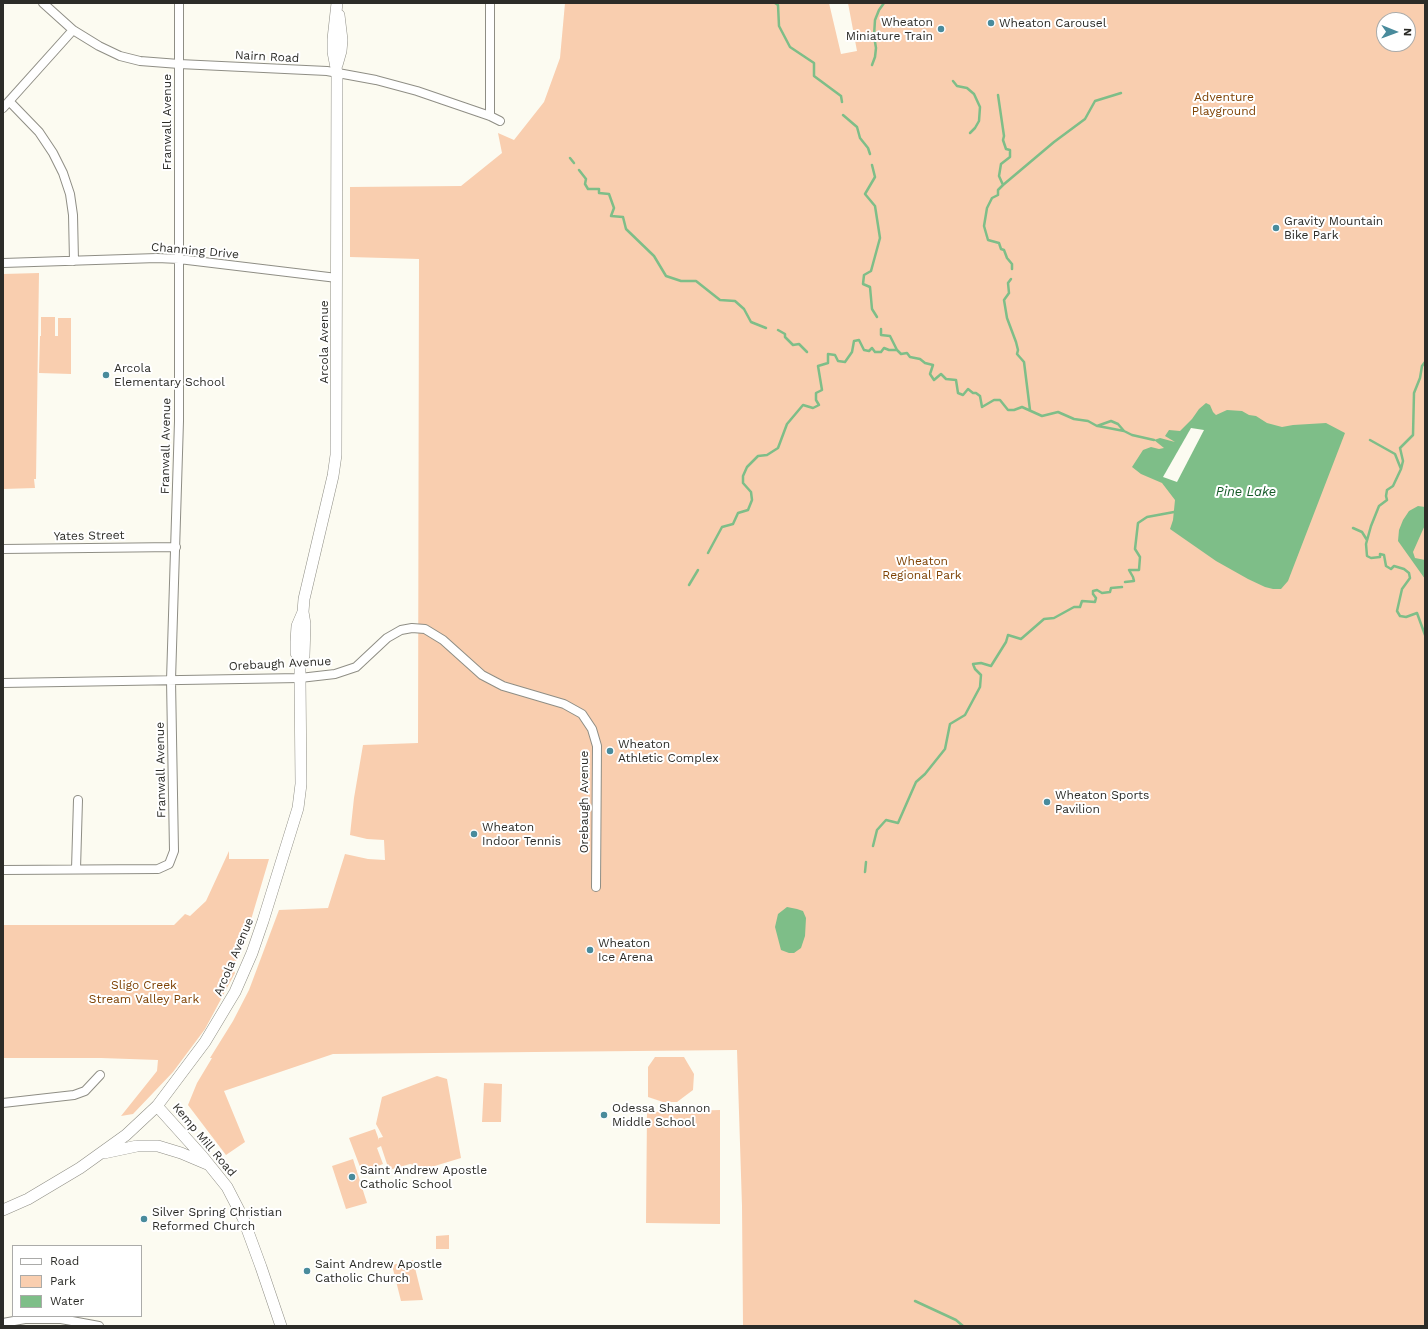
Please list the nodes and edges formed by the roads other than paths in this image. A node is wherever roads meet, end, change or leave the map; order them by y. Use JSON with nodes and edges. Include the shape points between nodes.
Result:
{"nodes":[{"id":1,"x":43,"y":3,"type":"edge"},
{"id":2,"x":180,"y":3,"type":"edge"},
{"id":3,"x":337,"y":3,"type":"edge"},
{"id":4,"x":490,"y":3,"type":"edge"},
{"id":5,"x":74,"y":30,"type":"junction"},
{"id":6,"x":179,"y":64,"type":"junction"},
{"id":7,"x":337,"y":71,"type":"junction"},
{"id":8,"x":9,"y":101,"type":"junction"},
{"id":9,"x":3,"y":108,"type":"edge"},
{"id":10,"x":490,"y":116,"type":"junction"},
{"id":11,"x":500,"y":121,"type":"dead end"},
{"id":12,"x":179,"y":260,"type":"junction"},
{"id":13,"x":74,"y":261,"type":"junction"},
{"id":14,"x":3,"y":263,"type":"edge"},
{"id":15,"x":337,"y":278,"type":"junction"},
{"id":16,"x":176,"y":547,"type":"junction"},
{"id":17,"x":3,"y":549,"type":"edge"},
{"id":18,"x":300,"y":678,"type":"junction"},
{"id":19,"x":171,"y":680,"type":"junction"},
{"id":20,"x":3,"y":683,"type":"edge"},
{"id":21,"x":78,"y":800,"type":"dead end"},
{"id":22,"x":76,"y":869,"type":"junction"},
{"id":23,"x":3,"y":870,"type":"edge"},
{"id":24,"x":596,"y":887,"type":"dead end"},
{"id":25,"x":100,"y":1075,"type":"dead end"},
{"id":26,"x":3,"y":1103,"type":"edge"},
{"id":27,"x":157,"y":1106,"type":"junction"},
{"id":28,"x":99,"y":1154,"type":"junction"},
{"id":29,"x":209,"y":1165,"type":"junction"},
{"id":30,"x":3,"y":1210,"type":"edge"},
{"id":31,"x":3,"y":1323,"type":"edge"},
{"id":32,"x":99,"y":1326,"type":"edge"},
{"id":33,"x":281,"y":1326,"type":"edge"}],
"edges":[{"from":1,"to":5,"type":"street","name":"Nairn Road"},
{"from":2,"to":6,"type":"street","name":"Franwall Avenue"},
{"from":3,"to":7,"type":"street","name":"Arcola Avenue","via":[[342,40]]},
{"from":4,"to":10,"type":"street"},
{"from":5,"to":6,"type":"street","name":"Nairn Road","via":[[120,56],[140,61]]},
{"from":5,"to":8,"type":"street"},
{"from":6,"to":7,"type":"street","name":"Nairn Road"},
{"from":6,"to":12,"type":"street","name":"Franwall Avenue"},
{"from":7,"to":10,"type":"street","name":"Nairn Road","via":[[410,89]]},
{"from":7,"to":15,"type":"street","name":"Arcola Avenue"},
{"from":8,"to":9,"type":"street"},
{"from":8,"to":13,"type":"street","via":[[39,132],[63,173],[73,215]]},
{"from":10,"to":11,"type":"street","name":"Nairn Road"},
{"from":12,"to":13,"type":"street","name":"Channing Drive","via":[[157,258]]},
{"from":12,"to":15,"type":"street","name":"Channing Drive"},
{"from":12,"to":16,"type":"street","name":"Franwall Avenue"},
{"from":13,"to":14,"type":"street","name":"Channing Drive"},
{"from":15,"to":18,"type":"street","name":"Arcola Avenue","via":[[336,455],[304,599],[304,656],[300,662]]},
{"from":16,"to":17,"type":"street","name":"Yates Street"},
{"from":16,"to":19,"type":"street","name":"Franwall Avenue"},
{"from":18,"to":19,"type":"street","name":"Orebaugh Avenue"},
{"from":18,"to":24,"type":"street","name":"Orebaugh Avenue","via":[[335,674],[356,667],[387,638],[401,630],[426,629],[443,640],[482,674],[505,687],[564,704],[582,714],[592,729],[597,746]]},
{"from":18,"to":27,"type":"street","name":"Arcola Avenue","via":[[301,784],[298,808],[252,954],[235,992],[205,1042]]},
{"from":19,"to":20,"type":"street","name":"Orebaugh Avenue"},
{"from":19,"to":22,"type":"street","name":"Franwall Avenue","via":[[174,851],[169,864],[158,869]]},
{"from":21,"to":22,"type":"street"},
{"from":22,"to":23,"type":"street"},
{"from":25,"to":26,"type":"street","via":[[85,1091],[74,1095]]},
{"from":27,"to":28,"type":"street","name":"Arcola Avenue"},
{"from":27,"to":29,"type":"street","name":"Kemp Mill Road"},
{"from":28,"to":29,"type":"street","via":[[137,1146],[158,1146]]},
{"from":28,"to":30,"type":"street","name":"Arcola Avenue","via":[[28,1199]]},
{"from":29,"to":33,"type":"street","name":"Kemp Mill Road","via":[[227,1187],[243,1218]]},
{"from":31,"to":32,"type":"street","via":[[25,1319],[61,1319]]}]}
